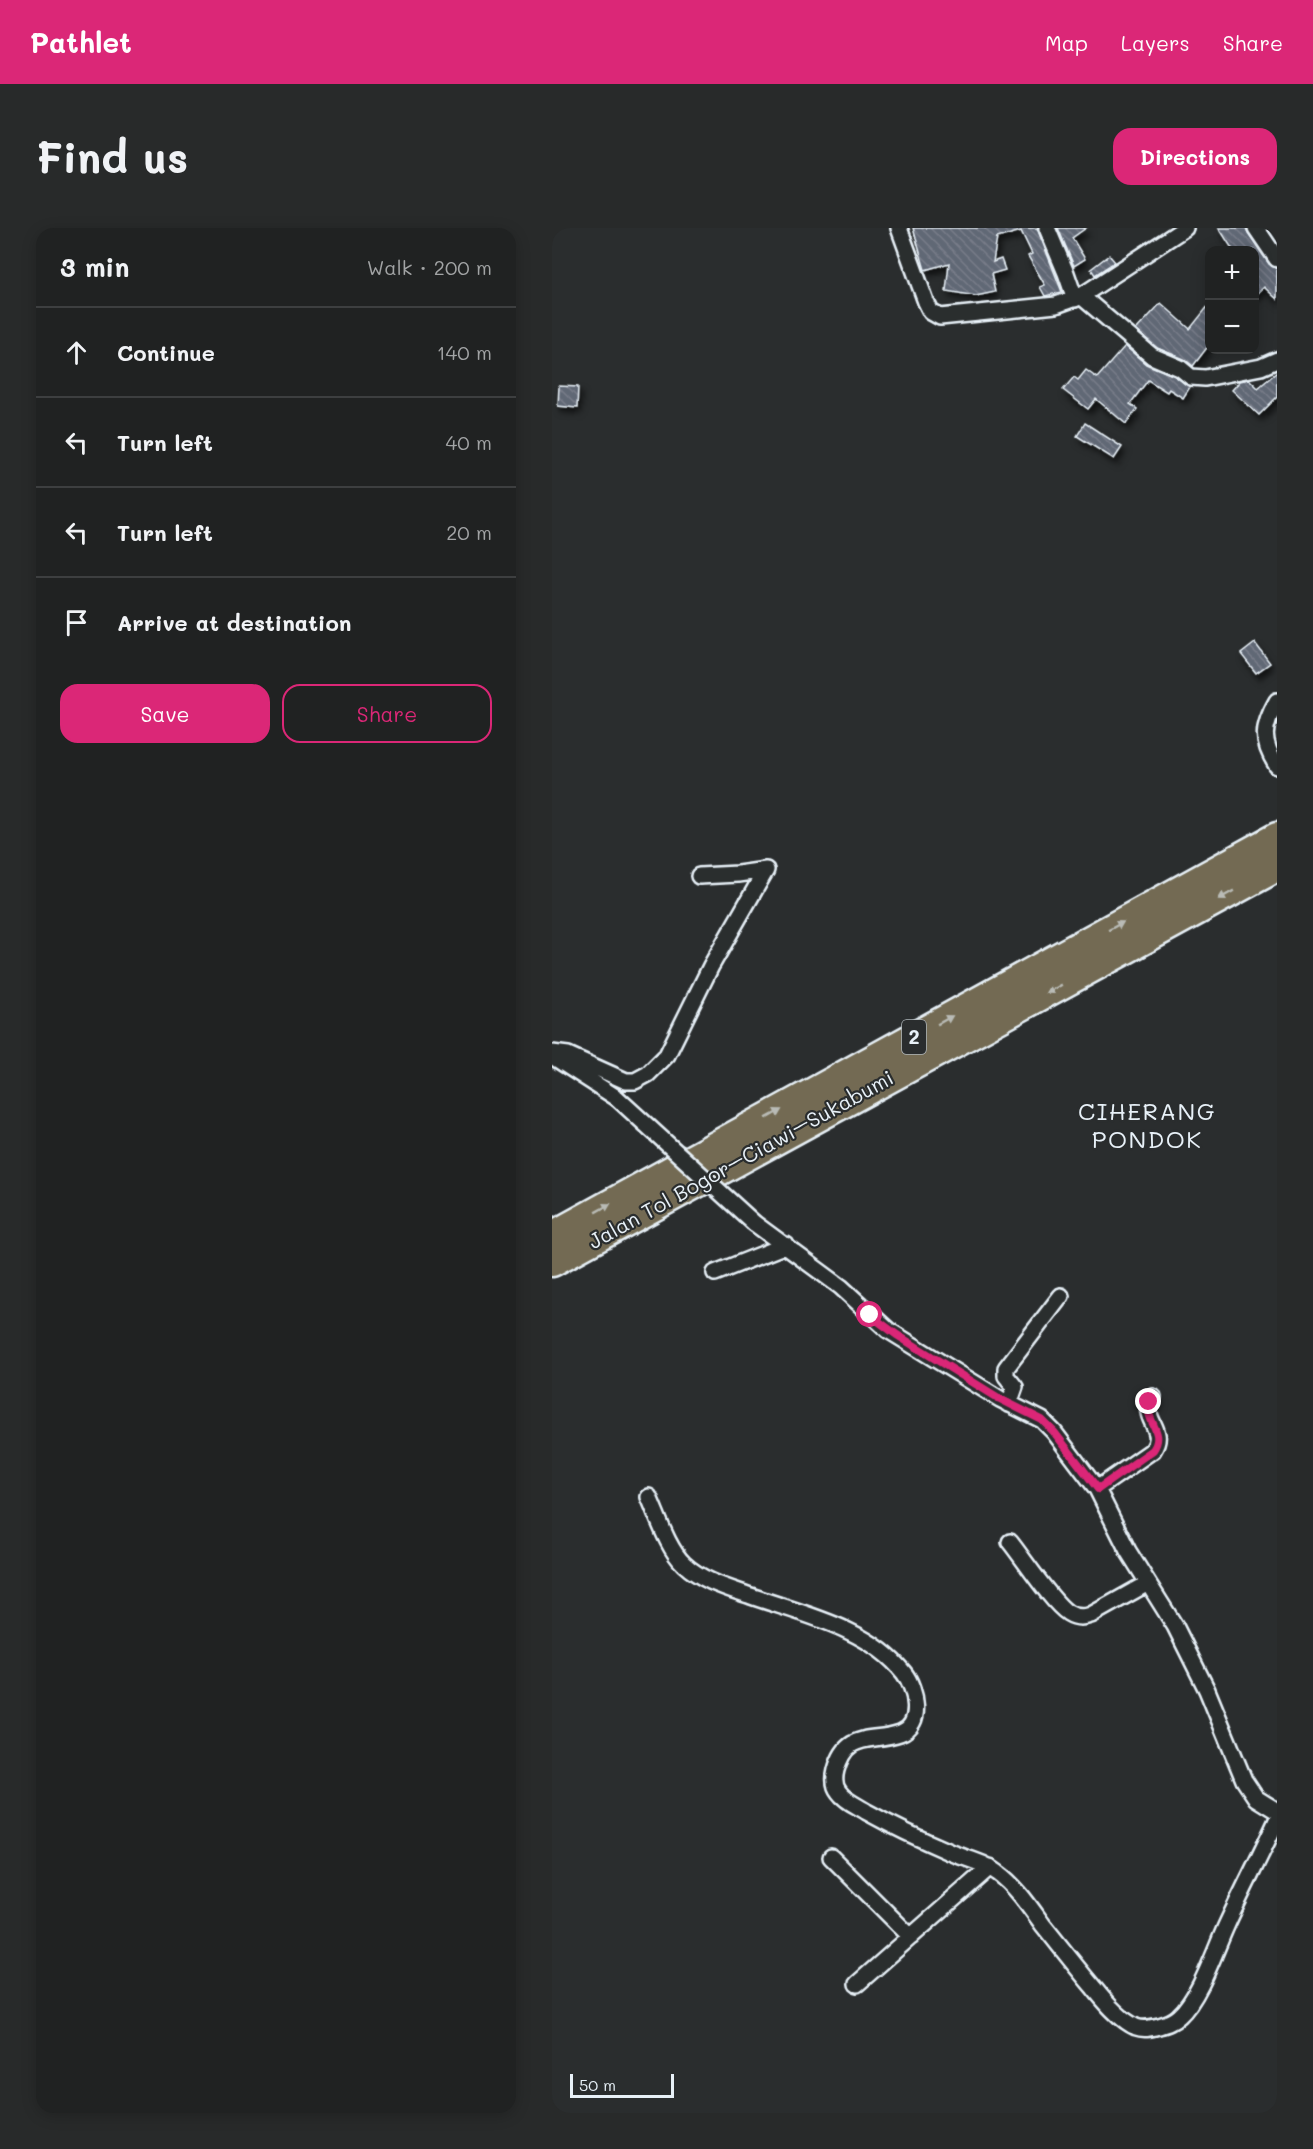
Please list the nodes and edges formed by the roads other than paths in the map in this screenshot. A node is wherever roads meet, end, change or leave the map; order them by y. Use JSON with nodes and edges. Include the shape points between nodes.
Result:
{"nodes":[{"id":1,"x":898,"y":228,"type":"edge"},
{"id":2,"x":1047,"y":228,"type":"edge"},
{"id":3,"x":1185,"y":228,"type":"edge"},
{"id":4,"x":1256,"y":228,"type":"edge"},
{"id":5,"x":1277,"y":259,"type":"edge"},
{"id":6,"x":1078,"y":297,"type":"junction"},
{"id":7,"x":1277,"y":360,"type":"edge"},
{"id":8,"x":1277,"y":701,"type":"edge"},
{"id":9,"x":1277,"y":766,"type":"edge"},
{"id":10,"x":1277,"y":837,"type":"edge"},
{"id":11,"x":1277,"y":867,"type":"edge"},
{"id":12,"x":699,"y":876,"type":"dead end"},
{"id":13,"x":552,"y":1054,"type":"edge"},
{"id":14,"x":552,"y":1236,"type":"edge"},
{"id":15,"x":786,"y":1245,"type":"junction"},
{"id":16,"x":552,"y":1262,"type":"edge"},
{"id":17,"x":715,"y":1273,"type":"dead end"},
{"id":18,"x":1061,"y":1296,"type":"dead end"},
{"id":19,"x":1153,"y":1397,"type":"dead end"},
{"id":20,"x":1009,"y":1404,"type":"junction"},
{"id":21,"x":1098,"y":1489,"type":"junction"},
{"id":22,"x":649,"y":1497,"type":"dead end"},
{"id":23,"x":1010,"y":1542,"type":"dead end"},
{"id":24,"x":1148,"y":1583,"type":"junction"},
{"id":25,"x":1277,"y":1811,"type":"edge"},
{"id":26,"x":1277,"y":1820,"type":"edge"},
{"id":27,"x":831,"y":1857,"type":"dead end"},
{"id":28,"x":990,"y":1867,"type":"junction"},
{"id":29,"x":911,"y":1937,"type":"junction"},
{"id":30,"x":857,"y":1984,"type":"dead end"}],
"edges":[{"from":1,"to":6,"type":"street","via":[[926,302],[937,316],[1048,306]]},
{"from":2,"to":6,"type":"street"},
{"from":3,"to":6,"type":"street"},
{"from":4,"to":5,"type":"street"},
{"from":6,"to":7,"type":"street","via":[[1152,356],[1191,376],[1205,378]]},
{"from":8,"to":9,"type":"street","via":[[1265,736],[1267,750]]},
{"from":14,"to":10,"type":"highway","name":"Jalan Tol Bogor–Ciawi–Sukabumi","number":"2","one_way":true},
{"from":11,"to":16,"type":"highway","name":"Jalan Tol Bogor–Ciawi–Sukabumi","number":"2","one_way":true},
{"from":12,"to":13,"type":"street","via":[[766,870],[711,966],[667,1055],[648,1074],[626,1081],[568,1055]]},
{"from":13,"to":15,"type":"street","bridge":true,"via":[[617,1098],[754,1223]]},
{"from":15,"to":17,"type":"street"},
{"from":15,"to":20,"type":"street","via":[[888,1330]]},
{"from":18,"to":20,"type":"street","via":[[1006,1368],[1005,1374],[1015,1387]]},
{"from":19,"to":21,"type":"street","via":[[1148,1414],[1158,1443]]},
{"from":20,"to":21,"type":"street","via":[[1049,1426]]},
{"from":21,"to":24,"type":"street"},
{"from":22,"to":28,"type":"street","via":[[673,1549],[684,1563],[707,1579],[858,1637],[898,1666],[914,1694],[912,1724],[901,1733],[858,1740],[849,1747],[837,1766],[835,1785],[848,1801],[890,1824]]},
{"from":23,"to":24,"type":"street","via":[[1057,1602],[1076,1617],[1091,1615]]},
{"from":24,"to":25,"type":"street","via":[[1197,1667],[1244,1780],[1256,1798]]},
{"from":26,"to":28,"type":"street","via":[[1188,2006],[1172,2022],[1146,2029],[1123,2019],[1023,1898]]},
{"from":27,"to":29,"type":"street"},
{"from":28,"to":29,"type":"street"},
{"from":29,"to":30,"type":"street"}]}
